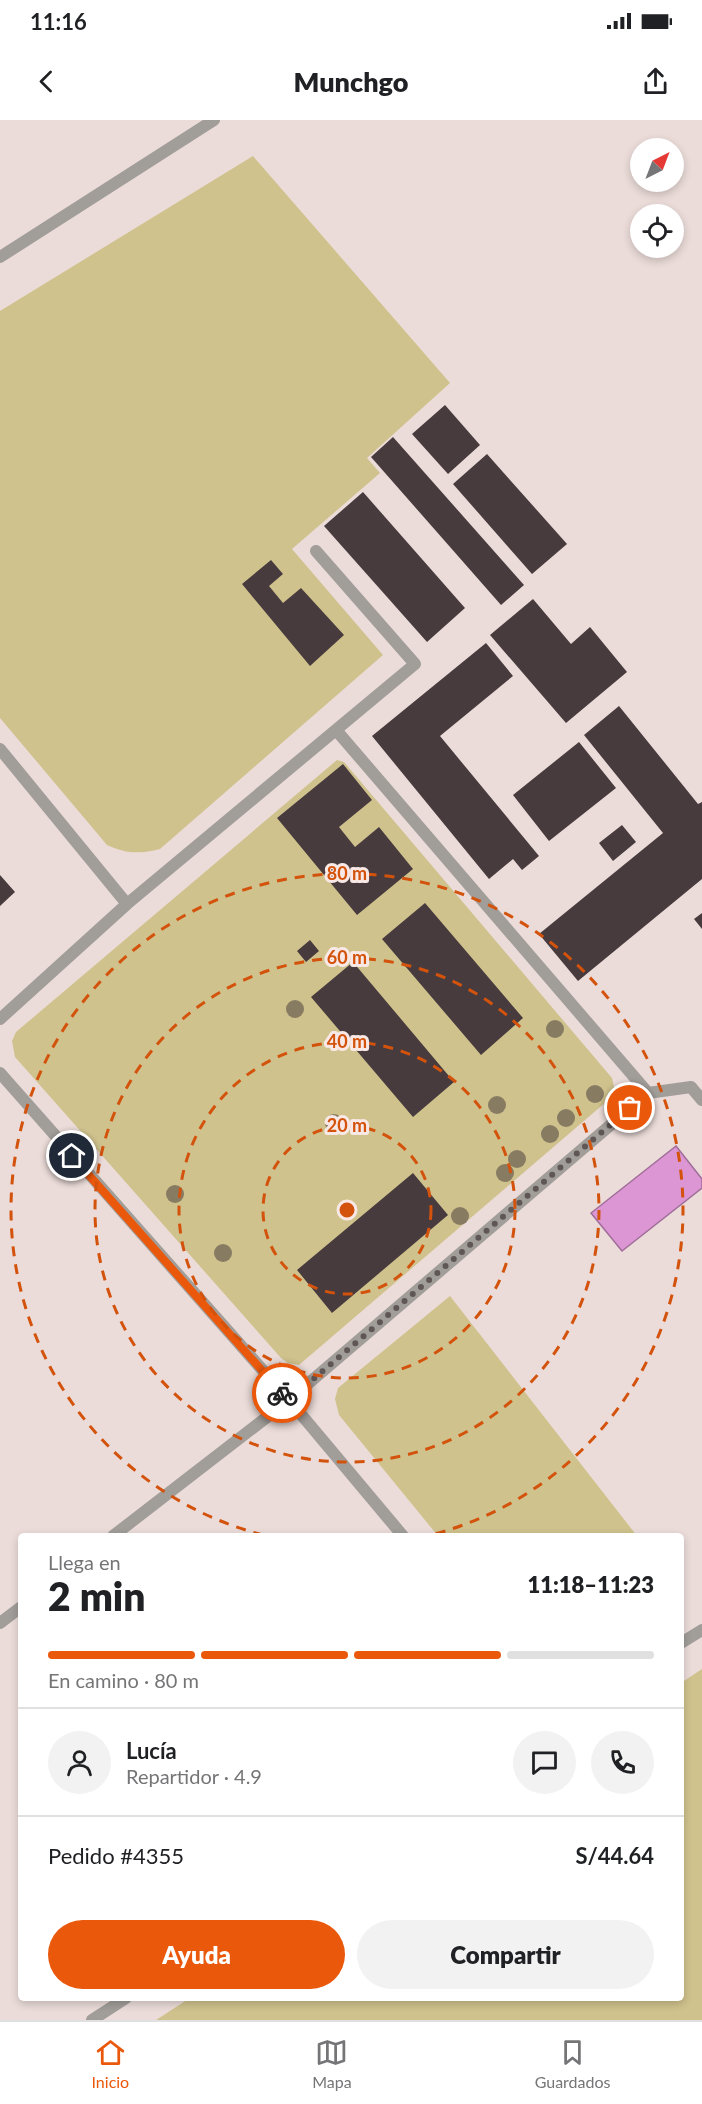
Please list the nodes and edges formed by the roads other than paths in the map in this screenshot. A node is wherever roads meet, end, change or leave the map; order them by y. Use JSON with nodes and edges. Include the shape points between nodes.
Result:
{"nodes":[{"id":1,"x":214,"y":120,"type":"edge"},
{"id":2,"x":0,"y":257,"type":"edge"},
{"id":3,"x":316,"y":551,"type":"dead end"},
{"id":4,"x":336,"y":730,"type":"junction"},
{"id":5,"x":0,"y":749,"type":"edge"},
{"id":6,"x":127,"y":903,"type":"junction"},
{"id":7,"x":0,"y":1019,"type":"edge"},
{"id":8,"x":0,"y":1073,"type":"edge"},
{"id":9,"x":648,"y":1093,"type":"junction"},
{"id":10,"x":702,"y":1100,"type":"edge"},
{"id":11,"x":289,"y":1400,"type":"junction"},
{"id":12,"x":117,"y":1533,"type":"edge"},
{"id":13,"x":400,"y":1533,"type":"edge"},
{"id":14,"x":18,"y":1609,"type":"edge"},
{"id":15,"x":0,"y":1623,"type":"edge"},
{"id":16,"x":702,"y":1630,"type":"edge"},
{"id":17,"x":684,"y":1642,"type":"edge"},
{"id":18,"x":121,"y":2001,"type":"edge"},
{"id":19,"x":92,"y":2020,"type":"edge"}],
"edges":[{"from":1,"to":2,"type":"lane"},
{"from":3,"to":4,"type":"lane","via":[[415,664]]},
{"from":4,"to":6,"type":"lane"},
{"from":4,"to":9,"type":"lane"},
{"from":5,"to":6,"type":"lane"},
{"from":6,"to":7,"type":"lane"},
{"from":8,"to":11,"type":"lane"},
{"from":9,"to":10,"type":"lane","via":[[691,1087]]},
{"from":9,"to":11,"type":"lane"},
{"from":11,"to":12,"type":"lane"},
{"from":11,"to":13,"type":"lane"},
{"from":14,"to":15,"type":"lane"},
{"from":16,"to":17,"type":"lane"},
{"from":18,"to":19,"type":"lane"}]}
